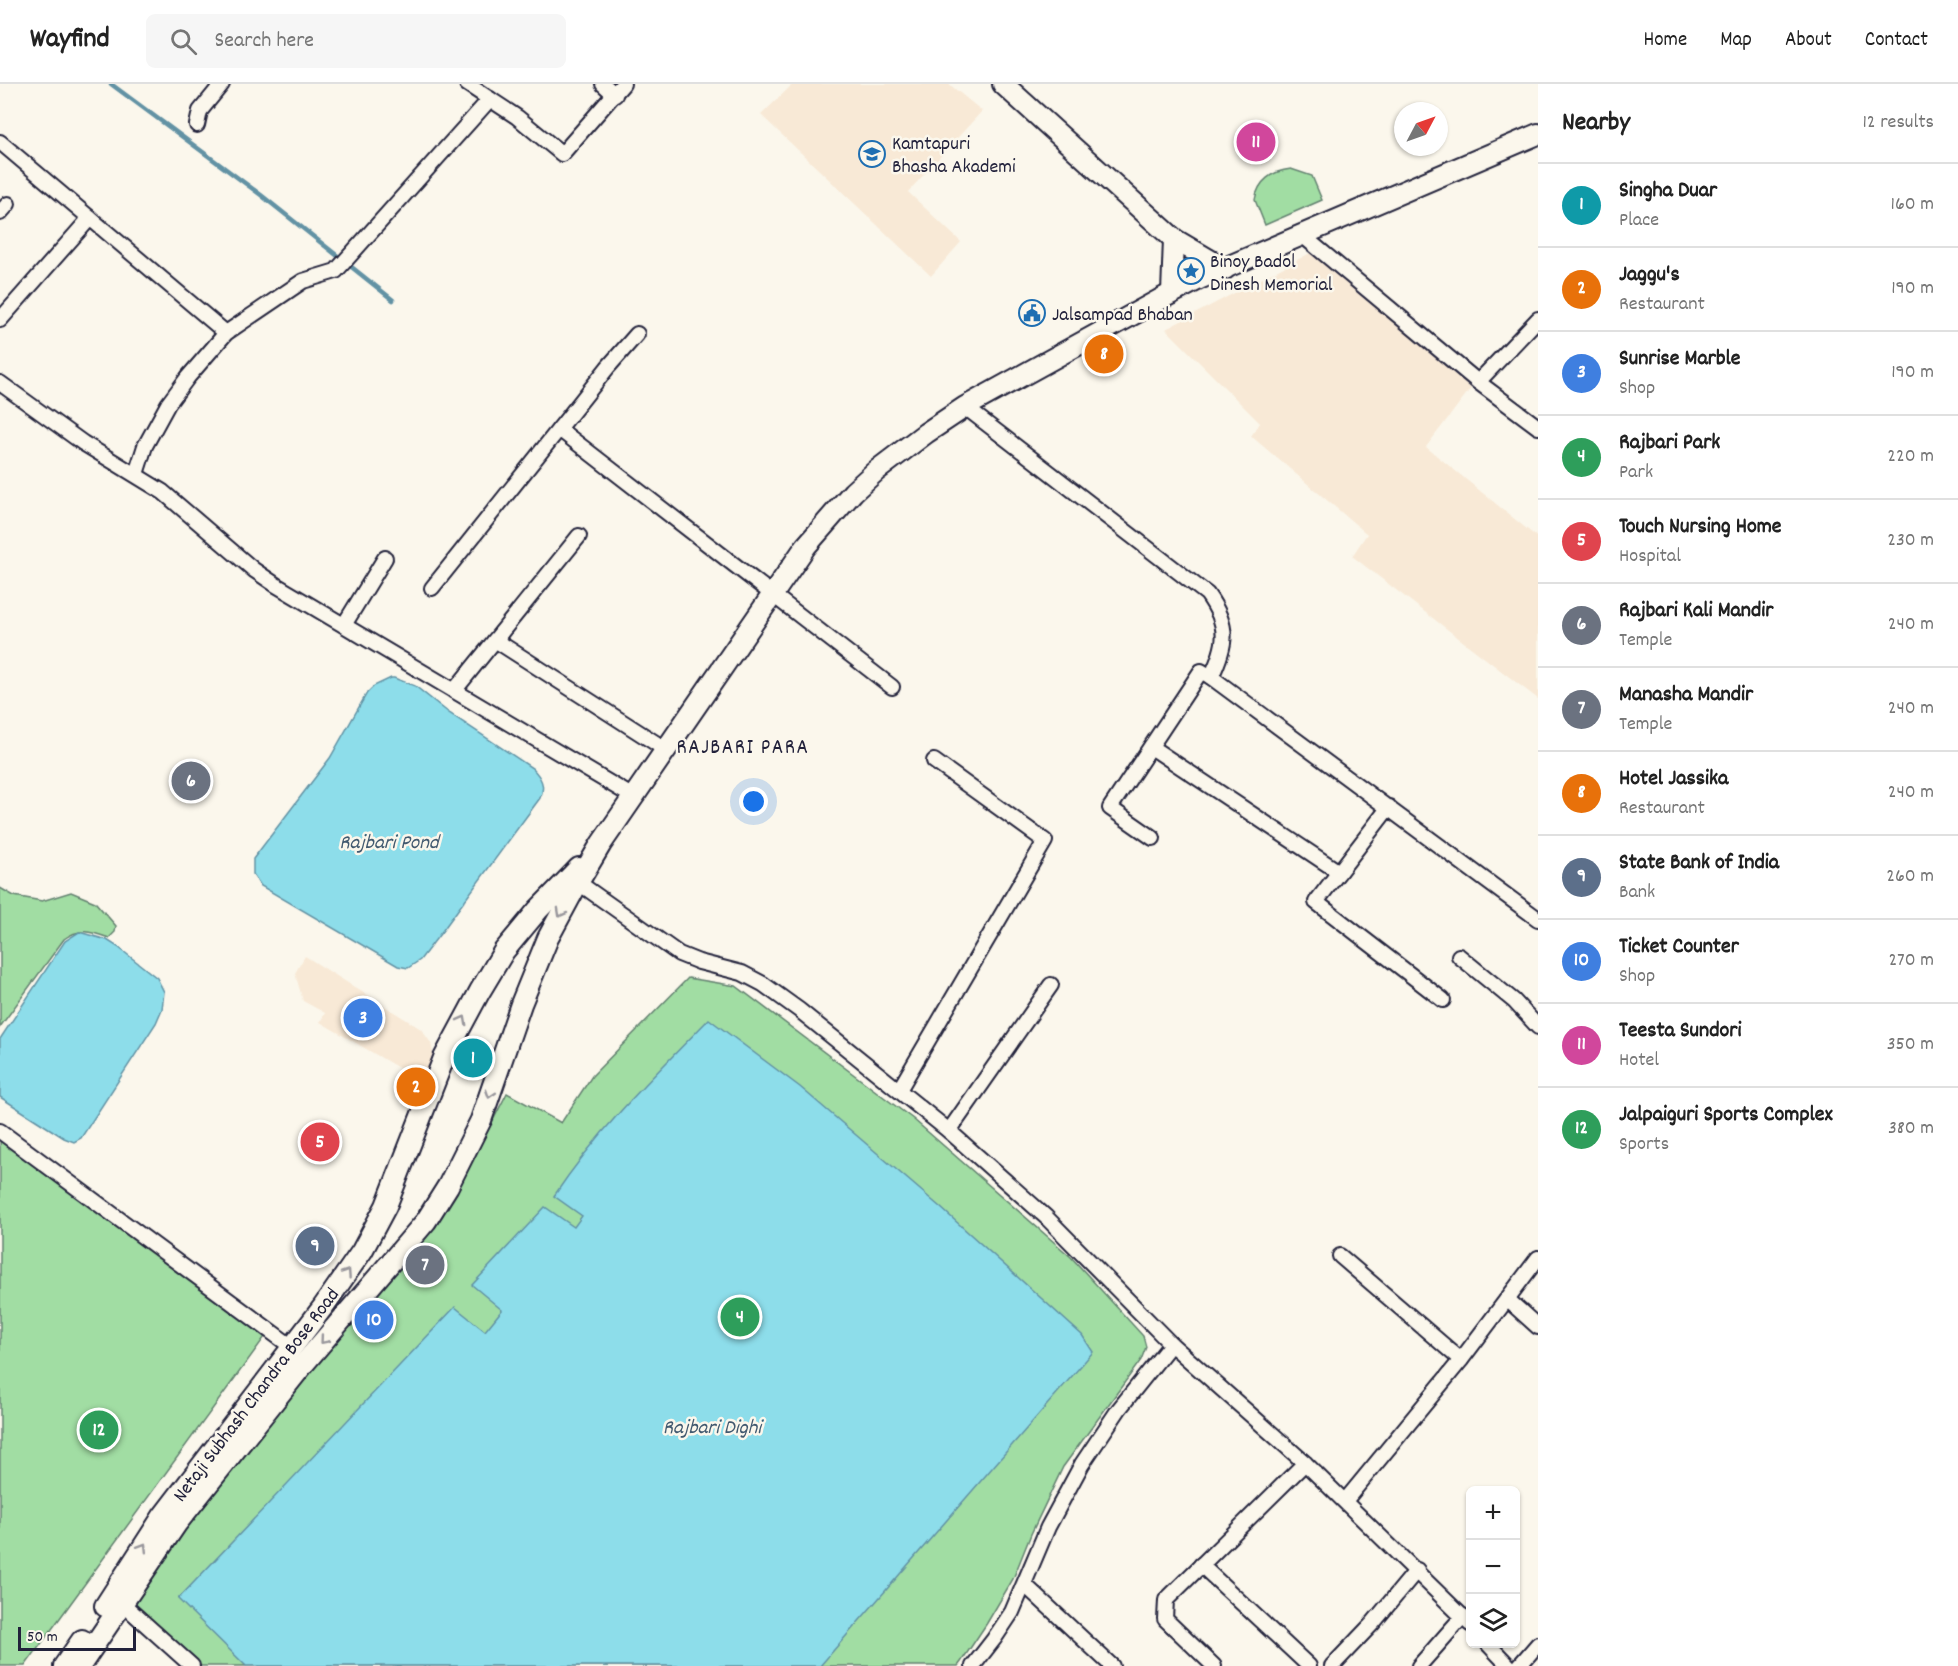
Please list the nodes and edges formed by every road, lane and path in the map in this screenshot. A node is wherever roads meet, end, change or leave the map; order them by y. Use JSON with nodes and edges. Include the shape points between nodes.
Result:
{"nodes":[{"id":1,"x":222,"y":84,"type":"edge"},
{"id":2,"x":467,"y":84,"type":"edge"},
{"id":3,"x":603,"y":84,"type":"edge"},
{"id":4,"x":1003,"y":84,"type":"edge"},
{"id":5,"x":618,"y":91,"type":"edge"},
{"id":6,"x":490,"y":99,"type":"junction"},
{"id":7,"x":197,"y":125,"type":"dead end"},
{"id":8,"x":1538,"y":134,"type":"edge"},
{"id":9,"x":0,"y":142,"type":"edge"},
{"id":10,"x":90,"y":218,"type":"junction"},
{"id":11,"x":1302,"y":235,"type":"junction"},
{"id":12,"x":1174,"y":239,"type":"junction"},
{"id":13,"x":1225,"y":269,"type":"junction"},
{"id":14,"x":1172,"y":293,"type":"junction"},
{"id":15,"x":1538,"y":319,"type":"edge"},
{"id":16,"x":0,"y":320,"type":"edge"},
{"id":17,"x":226,"y":333,"type":"junction"},
{"id":18,"x":637,"y":334,"type":"dead end"},
{"id":19,"x":1478,"y":382,"type":"junction"},
{"id":20,"x":0,"y":383,"type":"edge"},
{"id":21,"x":965,"y":407,"type":"junction"},
{"id":22,"x":1538,"y":428,"type":"edge"},
{"id":23,"x":559,"y":429,"type":"junction"},
{"id":24,"x":136,"y":474,"type":"junction"},
{"id":25,"x":579,"y":536,"type":"dead end"},
{"id":26,"x":385,"y":558,"type":"dead end"},
{"id":27,"x":432,"y":588,"type":"dead end"},
{"id":28,"x":772,"y":595,"type":"junction"},
{"id":29,"x":344,"y":626,"type":"junction"},
{"id":30,"x":495,"y":640,"type":"junction"},
{"id":31,"x":1211,"y":677,"type":"junction"},
{"id":32,"x":892,"y":687,"type":"dead end"},
{"id":33,"x":454,"y":691,"type":"junction"},
{"id":34,"x":1151,"y":747,"type":"junction"},
{"id":35,"x":668,"y":750,"type":"junction"},
{"id":36,"x":934,"y":761,"type":"dead end"},
{"id":37,"x":634,"y":798,"type":"junction"},
{"id":38,"x":1389,"y":807,"type":"junction"},
{"id":39,"x":1153,"y":838,"type":"dead end"},
{"id":40,"x":602,"y":844,"type":"junction"},
{"id":41,"x":1339,"y":872,"type":"junction"},
{"id":42,"x":579,"y":883,"type":"junction"},
{"id":43,"x":1538,"y":919,"type":"edge"},
{"id":44,"x":1459,"y":956,"type":"dead end"},
{"id":45,"x":1051,"y":985,"type":"dead end"},
{"id":46,"x":1443,"y":1000,"type":"dead end"},
{"id":47,"x":1538,"y":1027,"type":"edge"},
{"id":48,"x":899,"y":1090,"type":"junction"},
{"id":49,"x":0,"y":1131,"type":"edge"},
{"id":50,"x":949,"y":1131,"type":"junction"},
{"id":51,"x":1340,"y":1256,"type":"dead end"},
{"id":52,"x":1538,"y":1258,"type":"edge"},
{"id":53,"x":1507,"y":1299,"type":"junction"},
{"id":54,"x":1538,"y":1327,"type":"edge"},
{"id":55,"x":1171,"y":1344,"type":"junction"},
{"id":56,"x":292,"y":1347,"type":"junction"},
{"id":57,"x":1461,"y":1360,"type":"junction"},
{"id":58,"x":1305,"y":1462,"type":"junction"},
{"id":59,"x":1345,"y":1501,"type":"junction"},
{"id":60,"x":1201,"y":1565,"type":"junction"},
{"id":61,"x":1417,"y":1570,"type":"junction"},
{"id":62,"x":1025,"y":1585,"type":"junction"},
{"id":63,"x":117,"y":1600,"type":"junction"},
{"id":64,"x":1466,"y":1619,"type":"edge"},
{"id":65,"x":1466,"y":1621,"type":"edge"},
{"id":66,"x":1538,"y":1644,"type":"edge"},
{"id":67,"x":1492,"y":1648,"type":"edge"},
{"id":68,"x":64,"y":1666,"type":"edge"},
{"id":69,"x":80,"y":1666,"type":"edge"},
{"id":70,"x":192,"y":1666,"type":"edge"},
{"id":71,"x":973,"y":1666,"type":"edge"},
{"id":72,"x":1112,"y":1666,"type":"edge"},
{"id":73,"x":1214,"y":1666,"type":"edge"},
{"id":74,"x":1309,"y":1666,"type":"edge"},
{"id":75,"x":1332,"y":1666,"type":"edge"},
{"id":76,"x":1419,"y":1666,"type":"edge"},
{"id":77,"x":1509,"y":1666,"type":"edge"},
{"id":78,"x":1519,"y":1666,"type":"edge"}],
"edges":[{"from":1,"to":7,"type":"street","via":[[200,111]]},
{"from":2,"to":6,"type":"street"},
{"from":3,"to":5,"type":"street"},
{"from":4,"to":12,"type":"street"},
{"from":5,"to":6,"type":"street","via":[[562,154]]},
{"from":6,"to":17,"type":"street","via":[[336,272],[303,281]]},
{"from":8,"to":11,"type":"street","name":"Netaji Subhash Chandra Bose Road"},
{"from":9,"to":10,"type":"street"},
{"from":10,"to":16,"type":"street"},
{"from":10,"to":17,"type":"street"},
{"from":11,"to":13,"type":"street","name":"Netaji Subhash Chandra Bose Road"},
{"from":11,"to":19,"type":"street"},
{"from":12,"to":13,"type":"street"},
{"from":12,"to":14,"type":"street"},
{"from":13,"to":14,"type":"street","name":"Netaji Subhash Chandra Bose Road"},
{"from":14,"to":21,"type":"street","name":"Netaji Subhash Chandra Bose Road"},
{"from":15,"to":19,"type":"street"},
{"from":17,"to":24,"type":"street","via":[[163,412],[144,446]]},
{"from":18,"to":23,"type":"street"},
{"from":19,"to":22,"type":"street"},
{"from":20,"to":24,"type":"street","via":[[83,443]]},
{"from":21,"to":28,"type":"street","name":"Netaji Subhash Chandra Bose Road","via":[[853,492],[806,546]]},
{"from":21,"to":31,"type":"street","via":[[1207,594],[1224,633],[1222,654]]},
{"from":23,"to":27,"type":"street"},
{"from":23,"to":28,"type":"street"},
{"from":24,"to":29,"type":"street","via":[[163,492],[254,570]]},
{"from":25,"to":30,"type":"street"},
{"from":26,"to":29,"type":"street"},
{"from":28,"to":32,"type":"street"},
{"from":28,"to":35,"type":"street","name":"Netaji Subhash Chandra Bose Road"},
{"from":29,"to":33,"type":"street"},
{"from":30,"to":33,"type":"street"},
{"from":30,"to":35,"type":"street"},
{"from":31,"to":34,"type":"street","via":[[1201,671]]},
{"from":31,"to":38,"type":"street"},
{"from":33,"to":37,"type":"street"},
{"from":34,"to":39,"type":"street","via":[[1110,808]]},
{"from":34,"to":41,"type":"street"},
{"from":35,"to":37,"type":"street","name":"Netaji Subhash Chandra Bose Road"},
{"from":36,"to":48,"type":"street","via":[[1045,841]]},
{"from":37,"to":40,"type":"street","name":"Netaji Subhash Chandra Bose Road"},
{"from":38,"to":41,"type":"street"},
{"from":38,"to":43,"type":"street"},
{"from":40,"to":42,"type":"street","name":"Netaji Subhash Chandra Bose Road"},
{"from":56,"to":40,"type":"street","name":"Netaji Subhash Chandra Bose Road","one_way":true,"via":[[362,1251],[386,1206],[444,1058],[504,951]]},
{"from":41,"to":46,"type":"street","via":[[1316,902]]},
{"from":42,"to":48,"type":"street","via":[[679,954],[742,973],[763,984]]},
{"from":42,"to":63,"type":"street","name":"Netaji Subhash Chandra Bose Road","one_way":true,"via":[[548,938],[481,1120],[426,1221],[302,1366]]},
{"from":44,"to":47,"type":"street","via":[[1515,1001]]},
{"from":45,"to":50,"type":"street"},
{"from":48,"to":50,"type":"street"},
{"from":49,"to":56,"type":"street"},
{"from":50,"to":55,"type":"street","via":[[1046,1217]]},
{"from":51,"to":57,"type":"street"},
{"from":52,"to":53,"type":"street"},
{"from":53,"to":54,"type":"street"},
{"from":53,"to":57,"type":"street"},
{"from":55,"to":58,"type":"street"},
{"from":55,"to":62,"type":"street","via":[[1119,1409],[1082,1464],[1048,1527]]},
{"from":63,"to":56,"type":"street","name":"Netaji Subhash Chandra Bose Road","one_way":true,"via":[[163,1516]]},
{"from":57,"to":59,"type":"street"},
{"from":58,"to":59,"type":"street"},
{"from":58,"to":60,"type":"street"},
{"from":59,"to":61,"type":"street"},
{"from":60,"to":73,"type":"street","via":[[1166,1600],[1165,1619]]},
{"from":60,"to":74,"type":"street"},
{"from":61,"to":64,"type":"street"},
{"from":61,"to":75,"type":"street"},
{"from":62,"to":71,"type":"street","via":[[1001,1629]]},
{"from":62,"to":72,"type":"street"},
{"from":63,"to":68,"type":"street","name":"Netaji Subhash Chandra Bose Road"},
{"from":63,"to":69,"type":"street","name":"Netaji Subhash Chandra Bose Road"},
{"from":63,"to":70,"type":"street"},
{"from":65,"to":76,"type":"street"},
{"from":66,"to":78,"type":"street"},
{"from":67,"to":77,"type":"street"}]}
